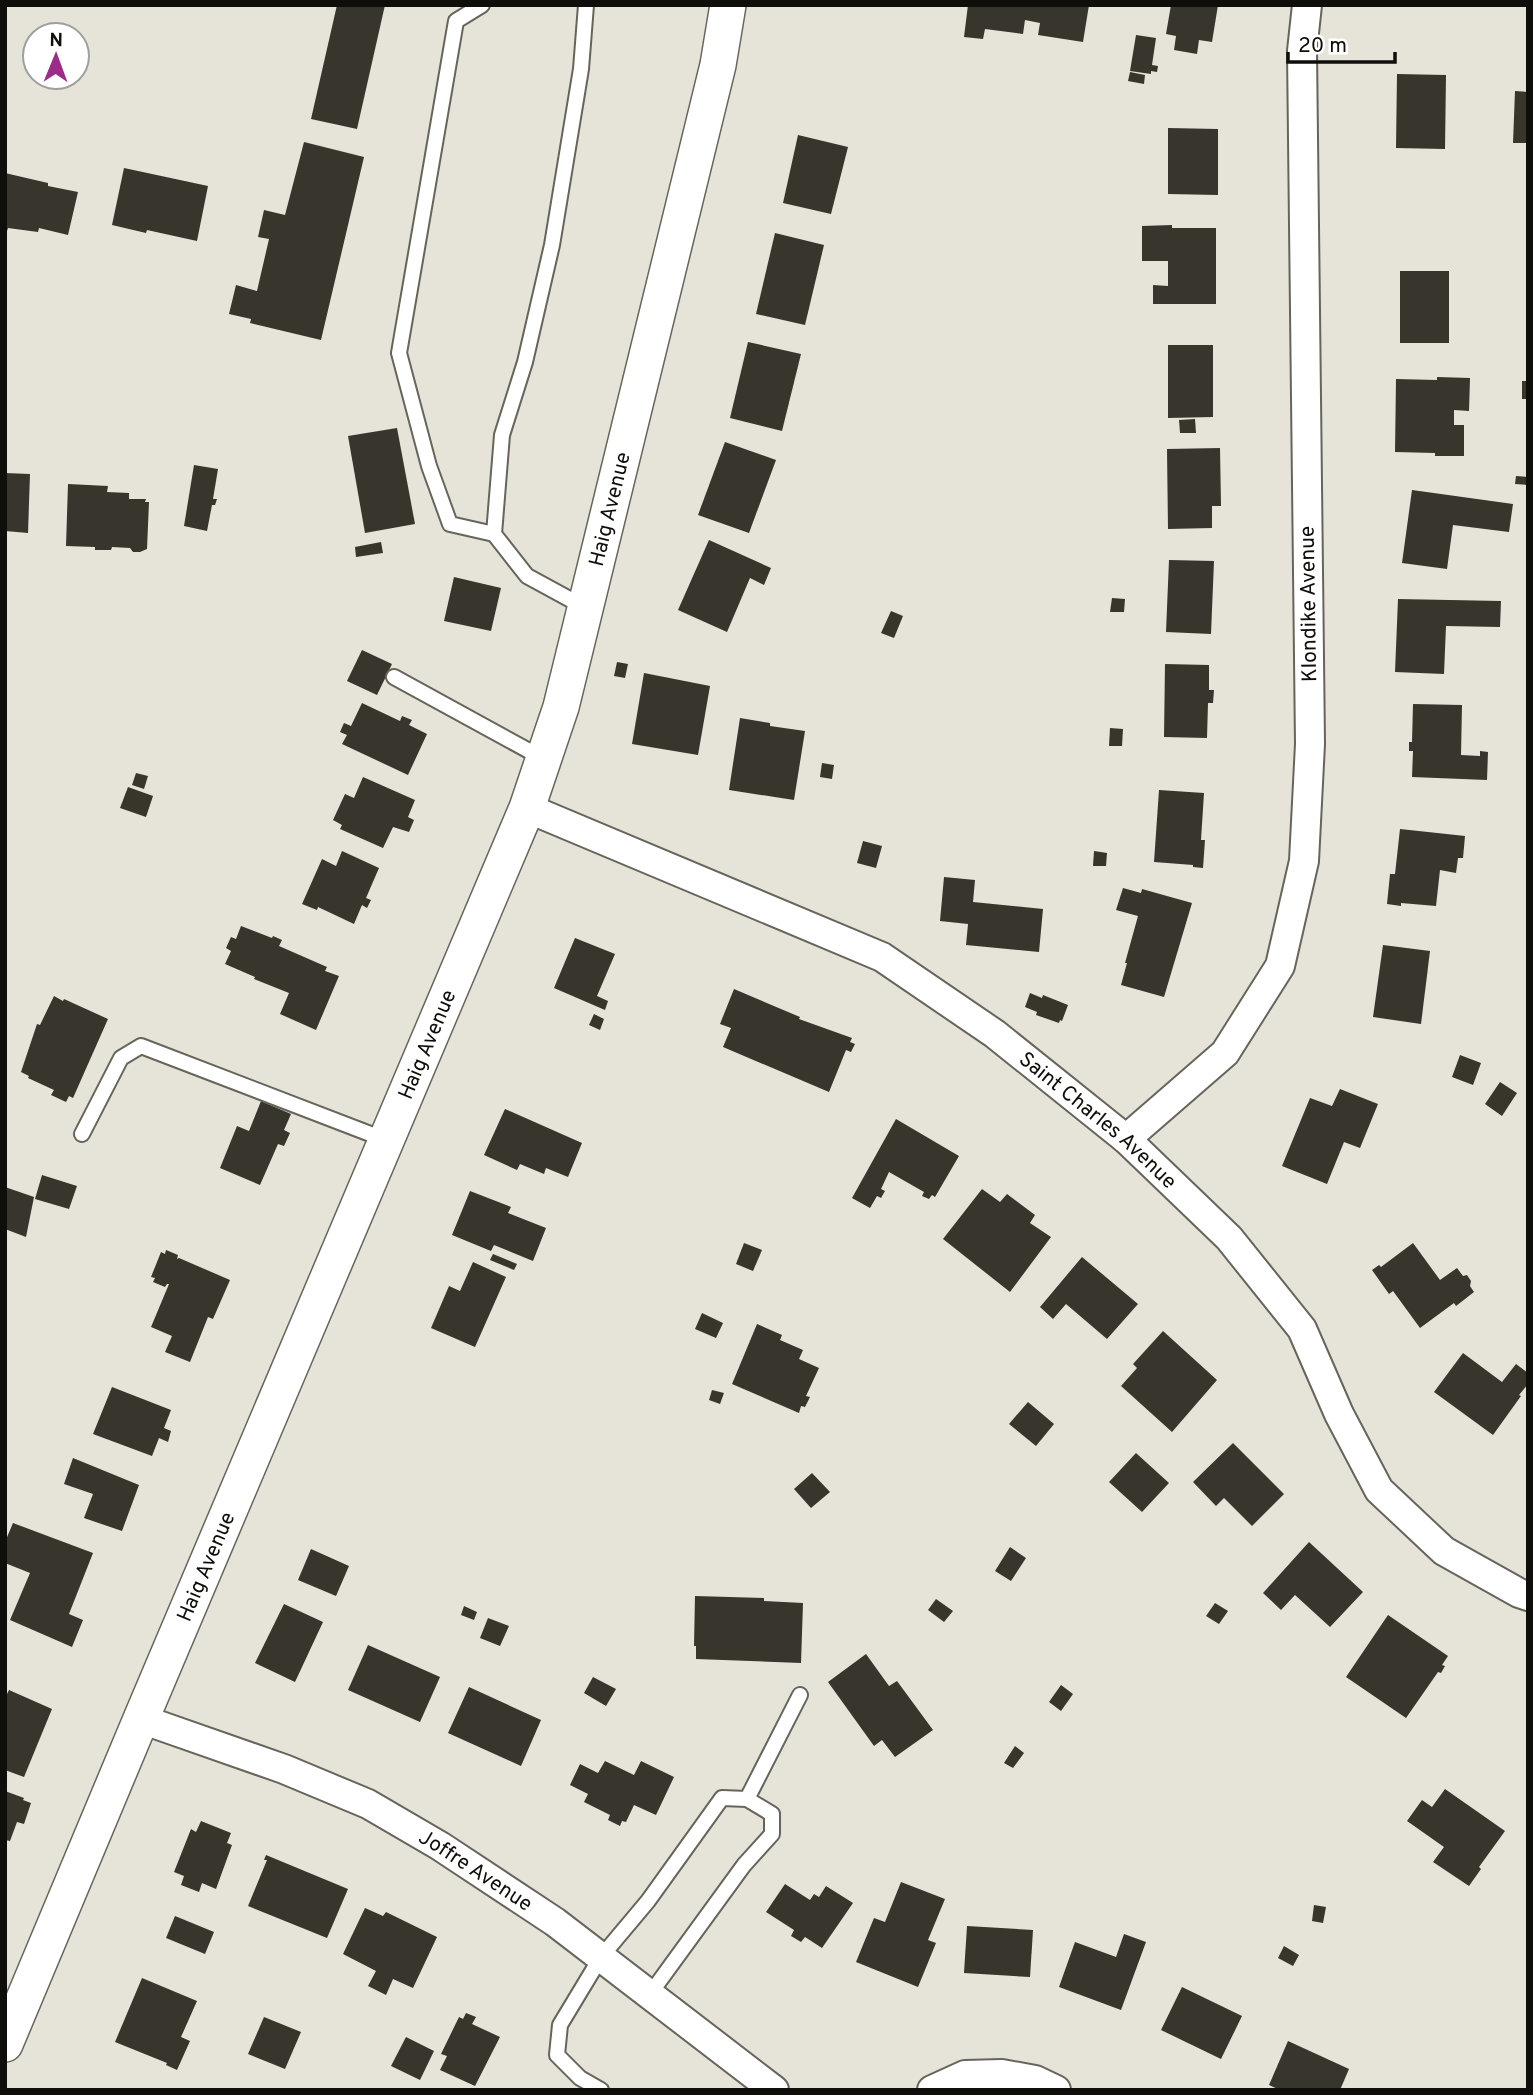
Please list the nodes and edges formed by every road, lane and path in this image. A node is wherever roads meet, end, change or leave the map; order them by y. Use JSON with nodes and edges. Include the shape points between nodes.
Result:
{"nodes":[{"id":1,"x":482,"y":5,"type":"edge"},
{"id":2,"x":586,"y":5,"type":"edge"},
{"id":3,"x":728,"y":5,"type":"edge"},
{"id":4,"x":1307,"y":5,"type":"edge"},
{"id":5,"x":494,"y":534,"type":"junction"},
{"id":6,"x":585,"y":607,"type":"junction"},
{"id":7,"x":394,"y":677,"type":"dead end"},
{"id":8,"x":544,"y":759,"type":"junction"},
{"id":9,"x":527,"y":808,"type":"junction"},
{"id":10,"x":82,"y":1135,"type":"dead end"},
{"id":11,"x":1126,"y":1139,"type":"junction"},
{"id":12,"x":386,"y":1140,"type":"junction"},
{"id":13,"x":1528,"y":1595,"type":"edge"},
{"id":14,"x":800,"y":1695,"type":"dead end"},
{"id":15,"x":141,"y":1719,"type":"junction"},
{"id":16,"x":747,"y":1799,"type":"junction"},
{"id":17,"x":601,"y":1957,"type":"junction"},
{"id":18,"x":650,"y":1994,"type":"junction"},
{"id":19,"x":5,"y":2044,"type":"edge"},
{"id":20,"x":601,"y":2090,"type":"edge"},
{"id":21,"x":774,"y":2090,"type":"edge"},
{"id":22,"x":932,"y":2090,"type":"edge"},
{"id":23,"x":1056,"y":2090,"type":"edge"}],
"edges":[{"from":1,"to":5,"type":"lane","via":[[456,21],[399,353],[429,466],[450,524]]},
{"from":2,"to":5,"type":"lane","via":[[581,69],[552,245],[525,362],[502,435]]},
{"from":3,"to":6,"type":"street","name":"Haig Avenue","via":[[718,65]]},
{"from":4,"to":11,"type":"street","name":"Klondike Avenue","via":[[1302,65],[1310,744],[1304,861],[1280,966],[1225,1053]]},
{"from":5,"to":6,"type":"lane","via":[[527,576]]},
{"from":6,"to":8,"type":"street","name":"Haig Avenue"},
{"from":7,"to":8,"type":"lane"},
{"from":8,"to":9,"type":"street","name":"Haig Avenue"},
{"from":9,"to":11,"type":"street","name":"Saint Charles Avenue","via":[[882,957],[995,1034]]},
{"from":9,"to":12,"type":"street","name":"Haig Avenue"},
{"from":10,"to":12,"type":"lane","via":[[121,1058],[141,1046]]},
{"from":11,"to":13,"type":"street","name":"Saint Charles Avenue","via":[[1229,1238],[1302,1328],[1378,1490],[1444,1551]]},
{"from":12,"to":15,"type":"street","name":"Haig Avenue"},
{"from":14,"to":16,"type":"lane"},
{"from":15,"to":17,"type":"street","name":"Joffre Avenue","via":[[368,1804],[452,1854]]},
{"from":15,"to":19,"type":"street","name":"Haig Avenue"},
{"from":16,"to":17,"type":"lane","via":[[722,1798]]},
{"from":16,"to":18,"type":"lane","via":[[772,1814],[772,1834]]},
{"from":17,"to":18,"type":"street","name":"Joffre Avenue"},
{"from":17,"to":20,"type":"lane","via":[[560,2025],[558,2055],[580,2078]]},
{"from":18,"to":21,"type":"street","name":"Joffre Avenue"},
{"from":22,"to":23,"type":"street","via":[[965,2075],[1002,2074],[1035,2080]]}]}
